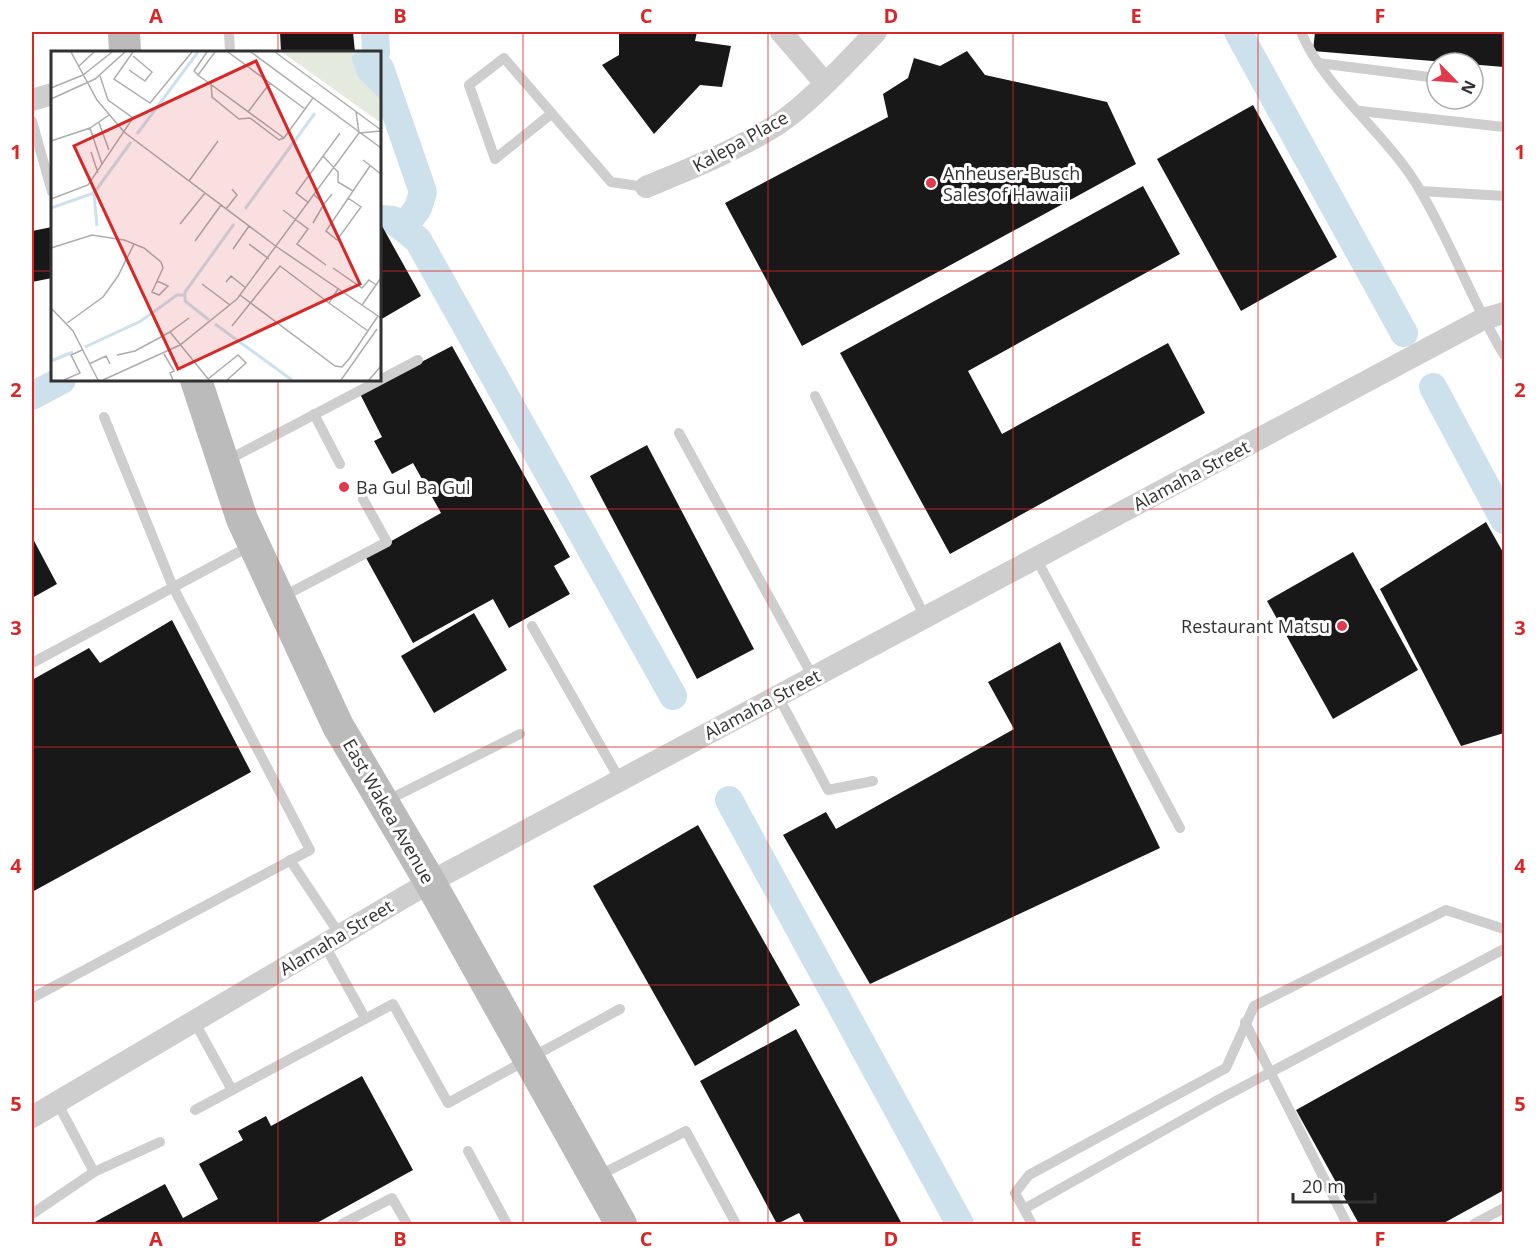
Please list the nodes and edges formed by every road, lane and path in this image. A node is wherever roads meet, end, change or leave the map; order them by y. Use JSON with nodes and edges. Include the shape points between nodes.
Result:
{"nodes":[{"id":1,"x":124,"y":32,"type":"edge"},
{"id":2,"x":229,"y":32,"type":"edge"},
{"id":3,"x":781,"y":32,"type":"edge"},
{"id":4,"x":876,"y":32,"type":"edge"},
{"id":5,"x":1300,"y":32,"type":"edge"},
{"id":6,"x":126,"y":51,"type":"edge"},
{"id":7,"x":230,"y":51,"type":"edge"},
{"id":8,"x":1318,"y":63,"type":"junction"},
{"id":9,"x":1425,"y":76,"type":"edge"},
{"id":10,"x":824,"y":82,"type":"junction"},
{"id":11,"x":51,"y":94,"type":"edge"},
{"id":12,"x":32,"y":100,"type":"edge"},
{"id":13,"x":1360,"y":111,"type":"junction"},
{"id":14,"x":551,"y":114,"type":"junction"},
{"id":15,"x":32,"y":121,"type":"edge"},
{"id":16,"x":1504,"y":127,"type":"edge"},
{"id":17,"x":646,"y":187,"type":"joint"},
{"id":18,"x":51,"y":188,"type":"edge"},
{"id":19,"x":1421,"y":190,"type":"junction"},
{"id":20,"x":1504,"y":196,"type":"edge"},
{"id":21,"x":1504,"y":313,"type":"edge"},
{"id":22,"x":1483,"y":319,"type":"junction"},
{"id":23,"x":1504,"y":355,"type":"edge"},
{"id":24,"x":418,"y":360,"type":"dead end"},
{"id":25,"x":381,"y":379,"type":"edge"},
{"id":26,"x":196,"y":381,"type":"edge"},
{"id":27,"x":378,"y":381,"type":"edge"},
{"id":28,"x":814,"y":396,"type":"dead end"},
{"id":29,"x":314,"y":414,"type":"junction"},
{"id":30,"x":104,"y":417,"type":"dead end"},
{"id":31,"x":679,"y":433,"type":"dead end"},
{"id":32,"x":223,"y":462,"type":"junction"},
{"id":33,"x":340,"y":464,"type":"dead end"},
{"id":34,"x":363,"y":499,"type":"dead end"},
{"id":35,"x":253,"y":544,"type":"junction"},
{"id":36,"x":1036,"y":558,"type":"junction"},
{"id":37,"x":173,"y":587,"type":"junction"},
{"id":38,"x":279,"y":598,"type":"junction"},
{"id":39,"x":925,"y":617,"type":"junction"},
{"id":40,"x":532,"y":626,"type":"dead end"},
{"id":41,"x":32,"y":663,"type":"edge"},
{"id":42,"x":813,"y":677,"type":"junction"},
{"id":43,"x":778,"y":696,"type":"junction"},
{"id":44,"x":520,"y":734,"type":"dead end"},
{"id":45,"x":620,"y":780,"type":"junction"},
{"id":46,"x":873,"y":781,"type":"dead end"},
{"id":47,"x":383,"y":802,"type":"junction"},
{"id":48,"x":1180,"y":828,"type":"dead end"},
{"id":49,"x":290,"y":860,"type":"junction"},
{"id":50,"x":430,"y":882,"type":"junction"},
{"id":51,"x":1504,"y":929,"type":"edge"},
{"id":52,"x":332,"y":940,"type":"junction"},
{"id":53,"x":1504,"y":949,"type":"edge"},
{"id":54,"x":32,"y":998,"type":"edge"},
{"id":55,"x":620,"y":1009,"type":"dead end"},
{"id":56,"x":365,"y":1018,"type":"junction"},
{"id":57,"x":194,"y":1022,"type":"junction"},
{"id":58,"x":1245,"y":1022,"type":"junction"},
{"id":59,"x":529,"y":1059,"type":"junction"},
{"id":60,"x":1270,"y":1073,"type":"junction"},
{"id":61,"x":232,"y":1090,"type":"junction"},
{"id":62,"x":58,"y":1104,"type":"junction"},
{"id":63,"x":195,"y":1110,"type":"dead end"},
{"id":64,"x":32,"y":1117,"type":"edge"},
{"id":65,"x":160,"y":1142,"type":"dead end"},
{"id":66,"x":468,"y":1151,"type":"dead end"},
{"id":67,"x":94,"y":1172,"type":"junction"},
{"id":68,"x":595,"y":1178,"type":"junction"},
{"id":69,"x":1504,"y":1208,"type":"edge"},
{"id":70,"x":1024,"y":1209,"type":"junction"},
{"id":71,"x":32,"y":1214,"type":"edge"},
{"id":72,"x":342,"y":1224,"type":"edge"},
{"id":73,"x":407,"y":1224,"type":"edge"},
{"id":74,"x":507,"y":1224,"type":"edge"},
{"id":75,"x":621,"y":1224,"type":"edge"},
{"id":76,"x":736,"y":1224,"type":"edge"},
{"id":77,"x":1032,"y":1224,"type":"edge"},
{"id":78,"x":1347,"y":1224,"type":"edge"},
{"id":79,"x":1474,"y":1224,"type":"edge"}],
"edges":[{"from":1,"to":6,"type":"street"},
{"from":2,"to":7,"type":"lane"},
{"from":3,"to":10,"type":"street"},
{"from":4,"to":10,"type":"street","name":"Kalepa Place"},
{"from":5,"to":8,"type":"lane"},
{"from":8,"to":9,"type":"lane"},
{"from":8,"to":13,"type":"lane"},
{"from":10,"to":17,"type":"street","name":"Kalepa Place","via":[[805,103],[775,125],[699,165]]},
{"from":11,"to":12,"type":"street"},
{"from":13,"to":16,"type":"lane"},
{"from":13,"to":19,"type":"lane"},
{"from":14,"to":14,"type":"lane","via":[[504,58],[469,85],[495,159]]},
{"from":14,"to":17,"type":"lane","via":[[611,182]]},
{"from":15,"to":18,"type":"lane"},
{"from":19,"to":20,"type":"lane"},
{"from":19,"to":22,"type":"lane"},
{"from":21,"to":22,"type":"street","name":"Alamaha Street"},
{"from":22,"to":23,"type":"lane"},
{"from":22,"to":36,"type":"street","name":"Alamaha Street"},
{"from":24,"to":25,"type":"lane"},
{"from":26,"to":32,"type":"street","name":"East Wakea Avenue"},
{"from":27,"to":29,"type":"lane"},
{"from":28,"to":39,"type":"lane"},
{"from":29,"to":32,"type":"lane"},
{"from":29,"to":33,"type":"lane"},
{"from":30,"to":37,"type":"lane"},
{"from":31,"to":42,"type":"lane"},
{"from":32,"to":35,"type":"street","name":"East Wakea Avenue"},
{"from":34,"to":38,"type":"lane","via":[[387,542]]},
{"from":35,"to":37,"type":"lane"},
{"from":35,"to":38,"type":"street","name":"East Wakea Avenue"},
{"from":36,"to":39,"type":"street","name":"Alamaha Street"},
{"from":36,"to":48,"type":"lane"},
{"from":37,"to":41,"type":"lane"},
{"from":37,"to":49,"type":"lane","via":[[310,850]]},
{"from":38,"to":47,"type":"street","name":"East Wakea Avenue","via":[[339,726]]},
{"from":39,"to":42,"type":"street","name":"Alamaha Street"},
{"from":40,"to":45,"type":"lane"},
{"from":42,"to":43,"type":"street","name":"Alamaha Street"},
{"from":43,"to":45,"type":"street","name":"Alamaha Street"},
{"from":43,"to":46,"type":"lane","via":[[828,789]]},
{"from":44,"to":47,"type":"lane"},
{"from":45,"to":50,"type":"street","name":"Alamaha Street"},
{"from":47,"to":50,"type":"street","name":"East Wakea Avenue"},
{"from":49,"to":52,"type":"lane"},
{"from":49,"to":54,"type":"lane"},
{"from":50,"to":52,"type":"street","name":"Alamaha Street"},
{"from":50,"to":59,"type":"street","name":"East Wakea Avenue"},
{"from":51,"to":58,"type":"lane","via":[[1446,910],[1254,1006]]},
{"from":52,"to":56,"type":"lane"},
{"from":52,"to":57,"type":"street","name":"Alamaha Street"},
{"from":53,"to":60,"type":"lane"},
{"from":55,"to":59,"type":"lane"},
{"from":56,"to":59,"type":"lane","via":[[393,1004],[448,1103]]},
{"from":56,"to":61,"type":"lane"},
{"from":57,"to":61,"type":"lane"},
{"from":57,"to":62,"type":"street","name":"Alamaha Street"},
{"from":58,"to":60,"type":"lane"},
{"from":58,"to":70,"type":"lane","via":[[1226,1068],[1029,1175],[1015,1193]]},
{"from":59,"to":68,"type":"street","name":"East Wakea Avenue"},
{"from":60,"to":70,"type":"lane"},
{"from":60,"to":78,"type":"lane"},
{"from":61,"to":63,"type":"lane"},
{"from":62,"to":64,"type":"street","name":"Alamaha Street"},
{"from":62,"to":67,"type":"lane"},
{"from":65,"to":67,"type":"lane"},
{"from":66,"to":74,"type":"lane"},
{"from":67,"to":71,"type":"lane"},
{"from":68,"to":75,"type":"street","name":"East Wakea Avenue"},
{"from":68,"to":76,"type":"lane","via":[[686,1131]]},
{"from":69,"to":79,"type":"lane"},
{"from":70,"to":77,"type":"lane"},
{"from":72,"to":73,"type":"lane","via":[[392,1198]]}]}
